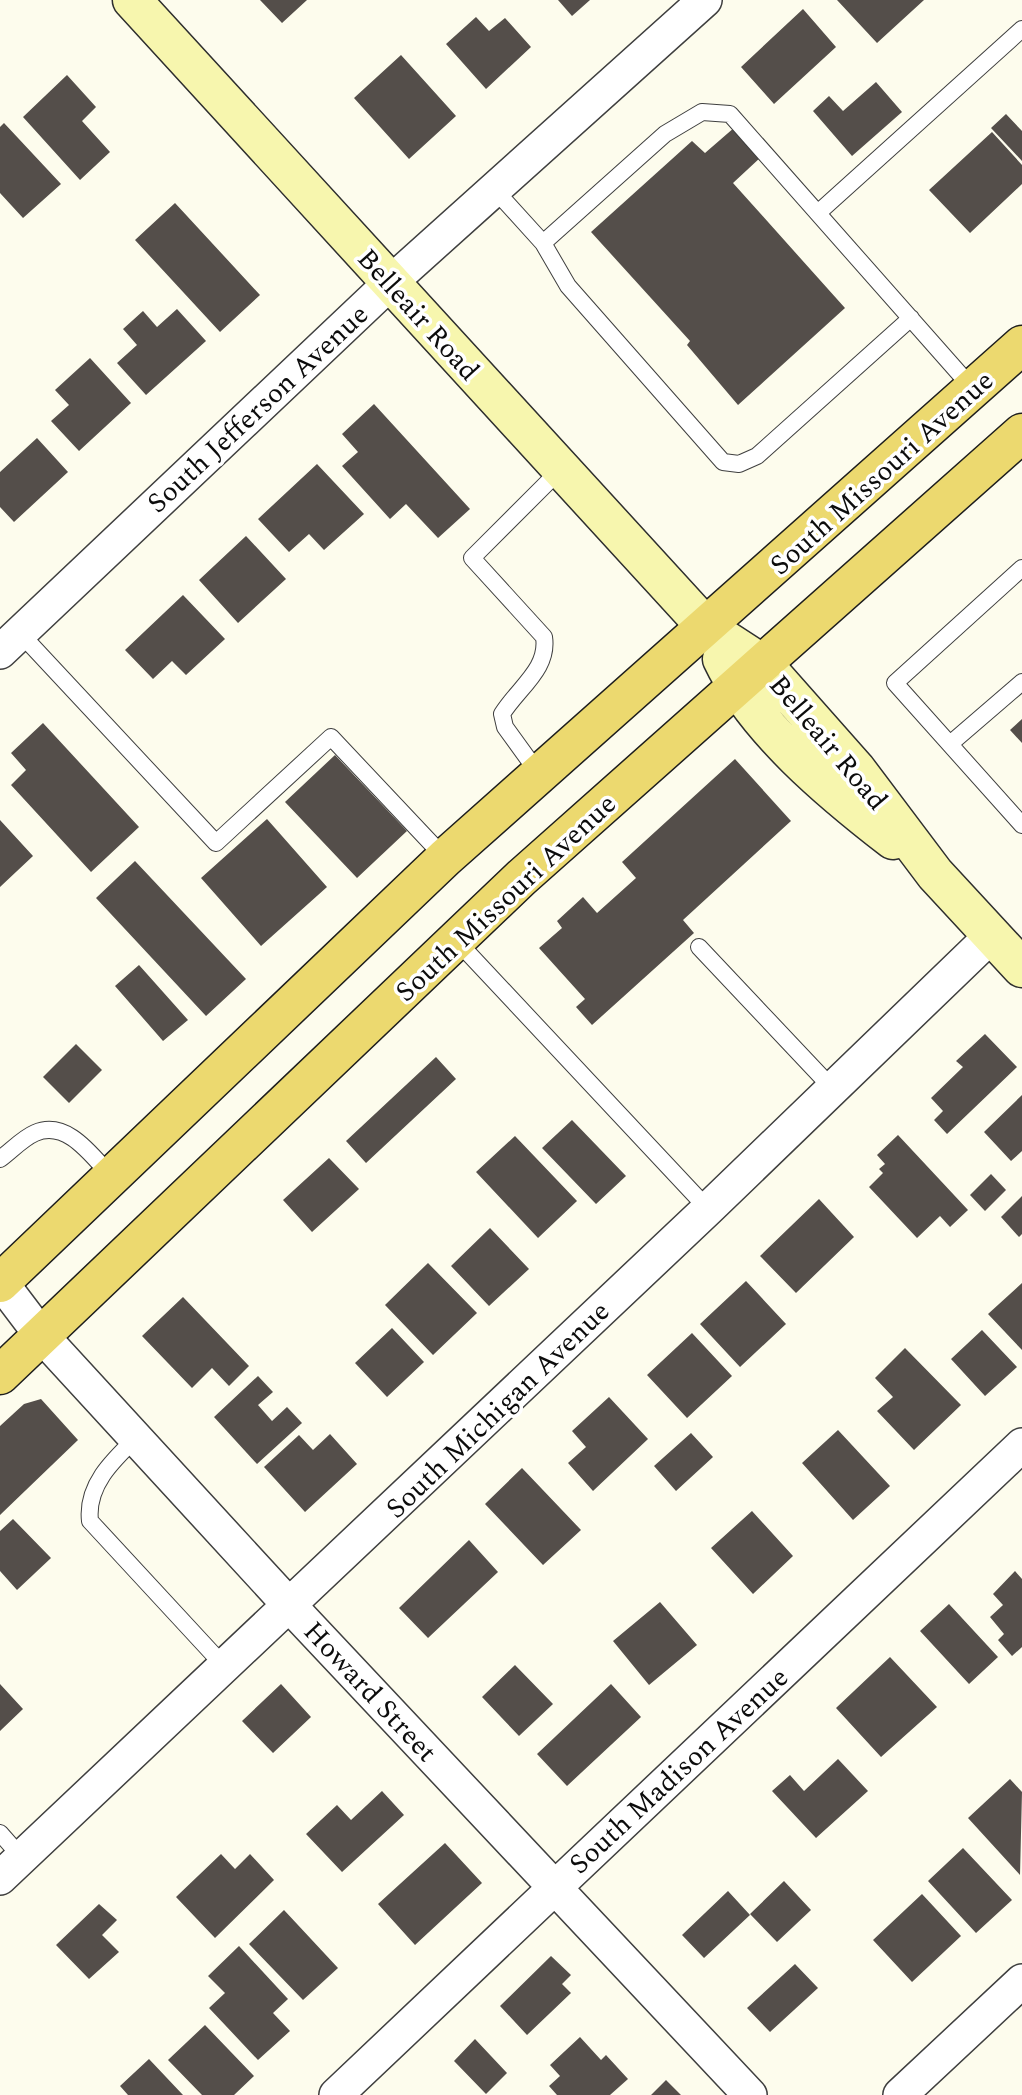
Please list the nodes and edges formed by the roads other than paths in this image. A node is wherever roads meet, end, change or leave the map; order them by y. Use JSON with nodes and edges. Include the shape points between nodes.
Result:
{"nodes":[{"id":1,"x":132,"y":0,"type":"edge"},
{"id":2,"x":705,"y":0,"type":"edge"},
{"id":3,"x":1022,"y":29,"type":"edge"},
{"id":4,"x":494,"y":189,"type":"junction"},
{"id":5,"x":819,"y":212,"type":"junction"},
{"id":6,"x":543,"y":243,"type":"junction"},
{"id":7,"x":390,"y":282,"type":"junction"},
{"id":8,"x":911,"y":318,"type":"junction"},
{"id":9,"x":1022,"y":345,"type":"edge"},
{"id":10,"x":973,"y":389,"type":"junction"},
{"id":11,"x":1022,"y":433,"type":"edge"},
{"id":12,"x":561,"y":469,"type":"junction"},
{"id":13,"x":1022,"y":568,"type":"edge"},
{"id":14,"x":707,"y":628,"type":"junction"},
{"id":15,"x":10,"y":643,"type":"edge"},
{"id":16,"x":750,"y":677,"type":"junction"},
{"id":17,"x":1022,"y":682,"type":"edge"},
{"id":18,"x":950,"y":744,"type":"junction"},
{"id":19,"x":540,"y":774,"type":"junction"},
{"id":20,"x":1022,"y":825,"type":"edge"},
{"id":21,"x":445,"y":858,"type":"junction"},
{"id":22,"x":991,"y":936,"type":"junction"},
{"id":23,"x":456,"y":940,"type":"junction"},
{"id":24,"x":699,"y":947,"type":"dead end"},
{"id":25,"x":1022,"y":968,"type":"edge"},
{"id":26,"x":832,"y":1088,"type":"junction"},
{"id":27,"x":0,"y":1159,"type":"edge"},
{"id":28,"x":111,"y":1175,"type":"junction"},
{"id":29,"x":708,"y":1209,"type":"junction"},
{"id":30,"x":0,"y":1282,"type":"edge"},
{"id":31,"x":41,"y":1335,"type":"junction"},
{"id":32,"x":0,"y":1375,"type":"edge"},
{"id":33,"x":136,"y":1438,"type":"junction"},
{"id":34,"x":1022,"y":1445,"type":"edge"},
{"id":35,"x":290,"y":1606,"type":"junction"},
{"id":36,"x":225,"y":1667,"type":"junction"},
{"id":37,"x":0,"y":1833,"type":"edge"},
{"id":38,"x":11,"y":1868,"type":"edge"},
{"id":39,"x":555,"y":1886,"type":"junction"},
{"id":40,"x":1022,"y":1981,"type":"edge"},
{"id":41,"x":336,"y":2095,"type":"edge"},
{"id":42,"x":750,"y":2095,"type":"edge"},
{"id":43,"x":900,"y":2095,"type":"edge"}],
"edges":[{"from":1,"to":7,"type":"main road","name":"Belleair Road"},
{"from":2,"to":4,"type":"street","name":"South Jefferson Avenue"},
{"from":3,"to":5,"type":"lane"},
{"from":4,"to":6,"type":"lane"},
{"from":4,"to":7,"type":"street","name":"South Jefferson Avenue"},
{"from":5,"to":6,"type":"lane","via":[[730,114],[702,112],[665,134]]},
{"from":5,"to":8,"type":"lane"},
{"from":6,"to":8,"type":"lane","via":[[568,286],[723,463],[738,464],[757,456]]},
{"from":7,"to":12,"type":"main road","name":"Belleair Road"},
{"from":7,"to":15,"type":"street","name":"South Jefferson Avenue"},
{"from":8,"to":10,"type":"lane"},
{"from":9,"to":10,"type":"main road","name":"South Missouri Avenue"},
{"from":10,"to":14,"type":"main road","name":"South Missouri Avenue"},
{"from":11,"to":16,"type":"main road","name":"South Missouri Avenue"},
{"from":12,"to":14,"type":"main road","name":"Belleair Road"},
{"from":12,"to":19,"type":"lane","via":[[472,558],[544,637],[546,650],[539,667],[502,714],[505,727]]},
{"from":13,"to":18,"type":"lane","via":[[895,683]]},
{"from":14,"to":16,"type":"main road","name":"Belleair Road"},
{"from":14,"to":19,"type":"main road","name":"South Missouri Avenue"},
{"from":15,"to":21,"type":"lane","via":[[216,843],[331,737]]},
{"from":16,"to":22,"type":"main road","name":"Belleair Road","via":[[828,789],[935,874]]},
{"from":16,"to":23,"type":"main road","name":"South Missouri Avenue","via":[[520,878]]},
{"from":17,"to":18,"type":"lane"},
{"from":18,"to":20,"type":"lane"},
{"from":19,"to":21,"type":"main road","name":"South Missouri Avenue"},
{"from":21,"to":28,"type":"main road","name":"South Missouri Avenue"},
{"from":22,"to":25,"type":"main road","name":"Belleair Road"},
{"from":22,"to":26,"type":"street","name":"South Michigan Avenue"},
{"from":23,"to":29,"type":"lane"},
{"from":23,"to":31,"type":"main road","name":"South Missouri Avenue"},
{"from":24,"to":26,"type":"lane"},
{"from":26,"to":29,"type":"street","name":"South Michigan Avenue"},
{"from":27,"to":28,"type":"lane","via":[[36,1133],[55,1130],[73,1137]]},
{"from":28,"to":30,"type":"main road","name":"South Missouri Avenue"},
{"from":29,"to":35,"type":"street","name":"South Michigan Avenue"},
{"from":30,"to":31,"type":"street","name":"Howard Street"},
{"from":31,"to":32,"type":"main road","name":"South Missouri Avenue"},
{"from":31,"to":33,"type":"street","name":"Howard Street"},
{"from":33,"to":35,"type":"street","name":"Howard Street"},
{"from":33,"to":36,"type":"lane","via":[[110,1465],[93,1492],[90,1521]]},
{"from":34,"to":39,"type":"street","name":"South Madison Avenue"},
{"from":35,"to":36,"type":"street","name":"South Michigan Avenue"},
{"from":35,"to":39,"type":"street","name":"Howard Street"},
{"from":36,"to":38,"type":"street","name":"South Michigan Avenue"},
{"from":37,"to":38,"type":"lane"},
{"from":39,"to":41,"type":"street","name":"South Madison Avenue"},
{"from":39,"to":42,"type":"street","name":"Howard Street"},
{"from":40,"to":43,"type":"street"}]}
